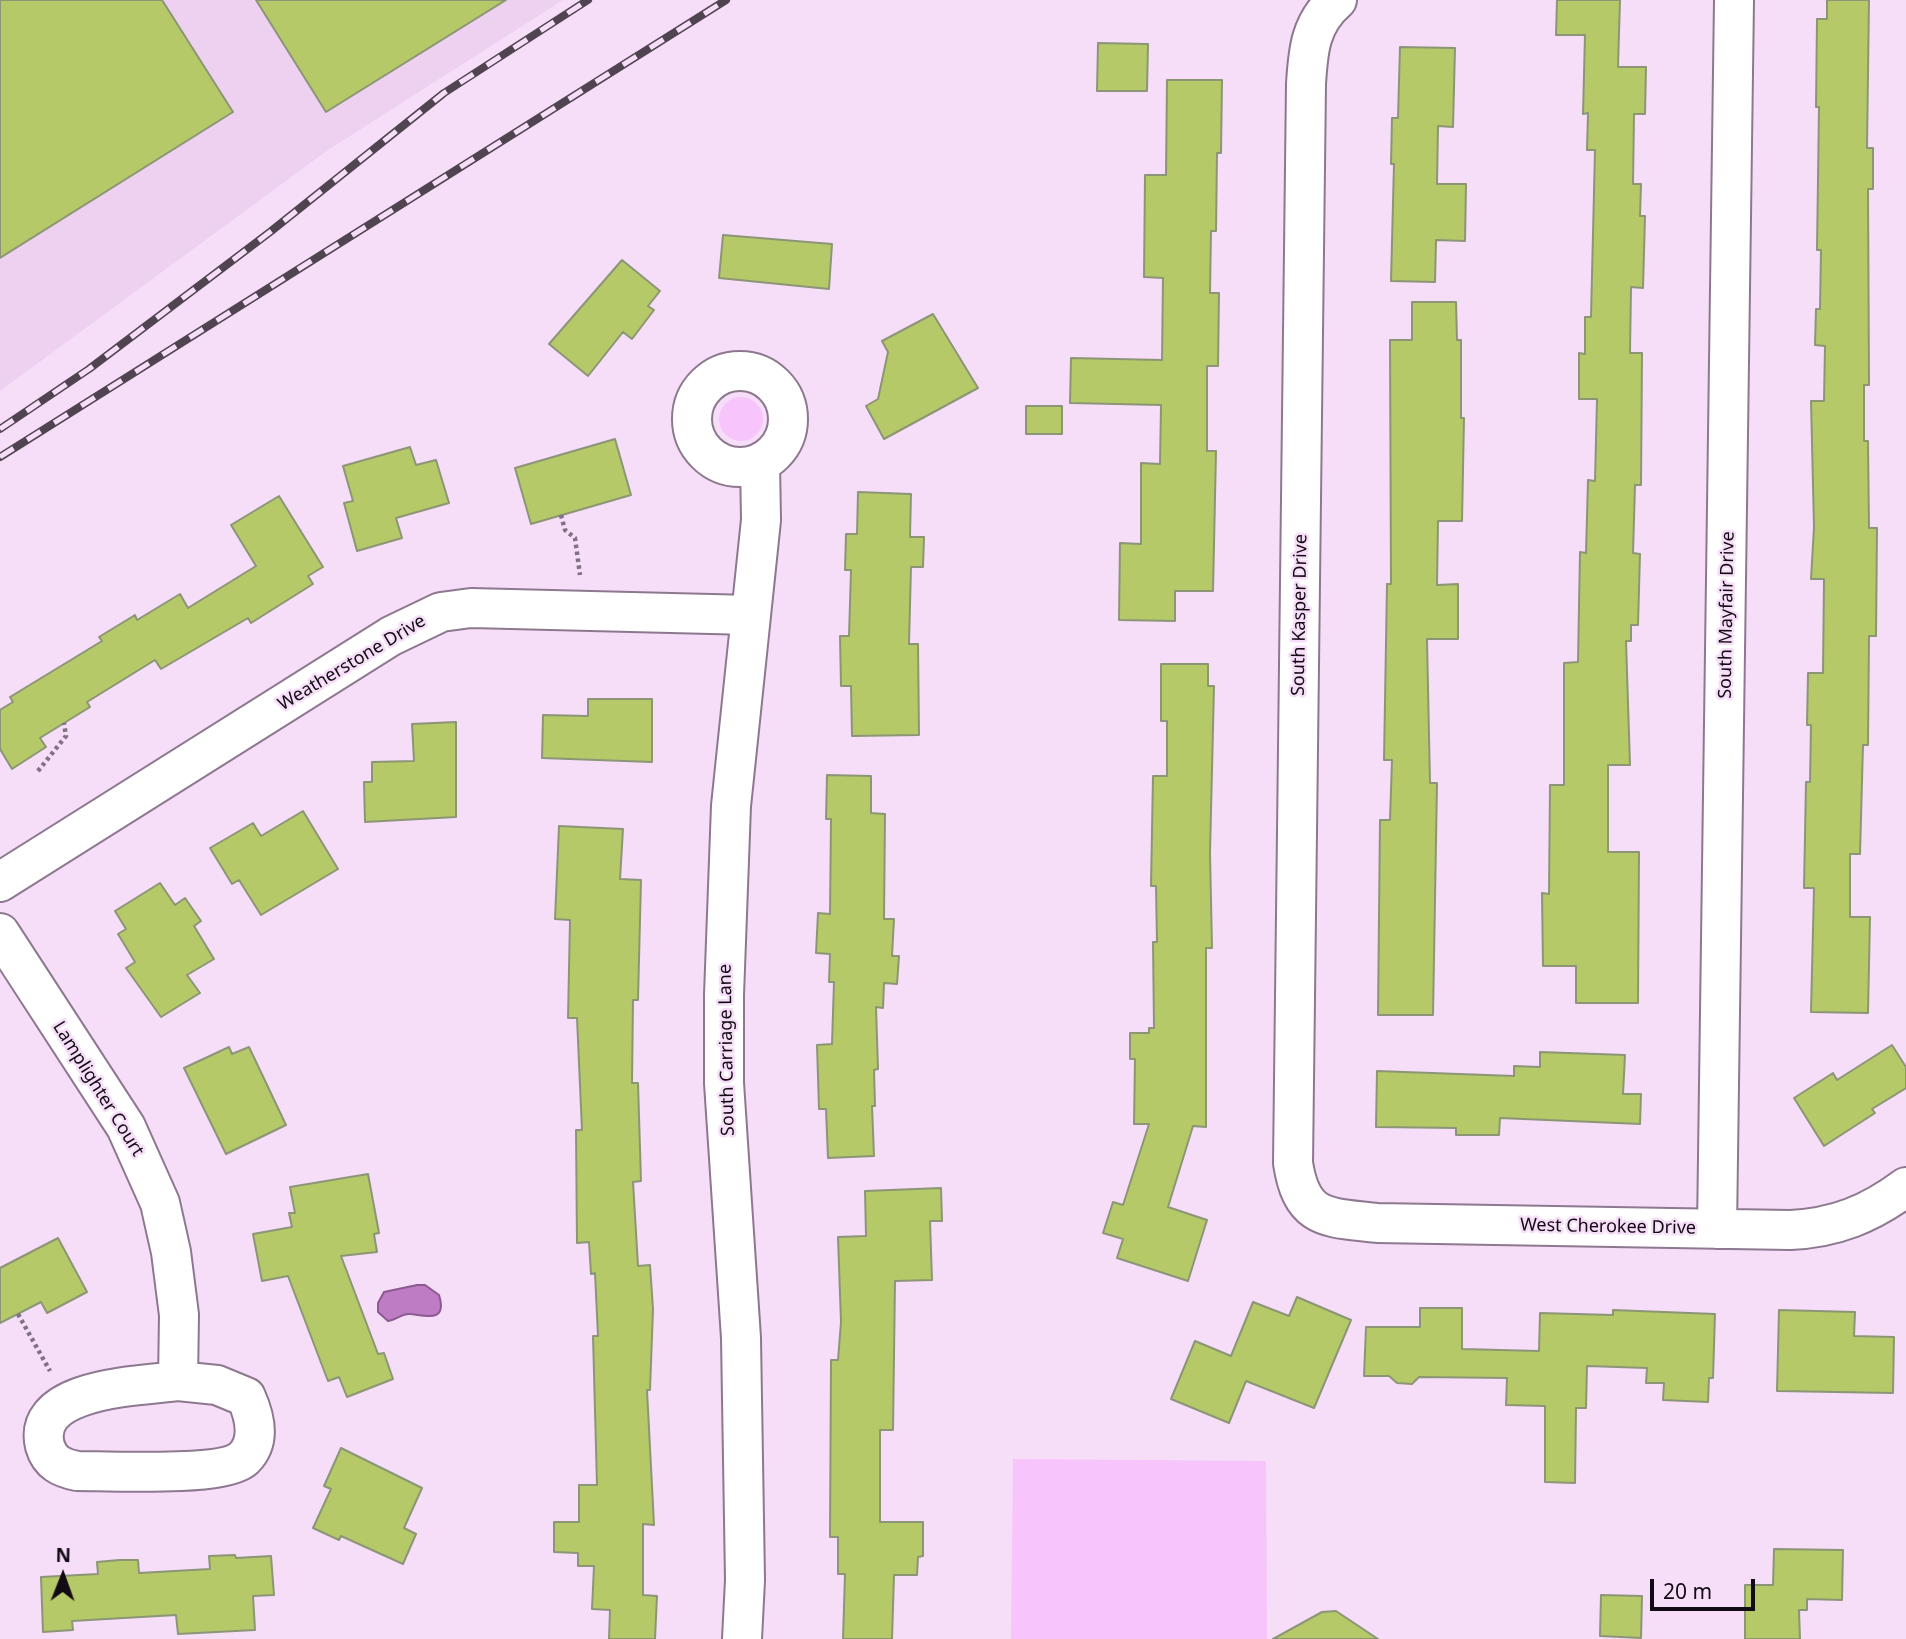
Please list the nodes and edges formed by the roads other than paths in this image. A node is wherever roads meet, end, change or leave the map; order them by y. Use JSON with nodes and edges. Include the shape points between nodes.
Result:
{"nodes":[{"id":1,"x":1734,"y":0,"type":"edge"},
{"id":2,"x":1326,"y":13,"type":"edge"},
{"id":3,"x":760,"y":463,"type":"dead end"},
{"id":4,"x":751,"y":615,"type":"junction"},
{"id":5,"x":0,"y":882,"type":"edge"},
{"id":6,"x":0,"y":933,"type":"edge"},
{"id":7,"x":1906,"y":1187,"type":"edge"},
{"id":8,"x":1304,"y":1202,"type":"joint"},
{"id":9,"x":1717,"y":1229,"type":"junction"},
{"id":10,"x":178,"y":1381,"type":"junction"},
{"id":11,"x":743,"y":1639,"type":"edge"}],
"edges":[{"from":1,"to":9,"type":"street","name":"South Mayfair Drive"},
{"from":2,"to":8,"type":"street","name":"South Kasper Drive","via":[[1308,53],[1306,84],[1293,1163]]},
{"from":3,"to":4,"type":"street","name":"South Carriage Lane","via":[[761,520]]},
{"from":4,"to":5,"type":"street","name":"Weatherstone Drive","via":[[471,608],[441,612],[418,621]]},
{"from":4,"to":11,"type":"street","name":"South Carriage Lane","via":[[731,806],[724,995],[724,1083],[741,1338]]},
{"from":6,"to":10,"type":"street","name":"Lamplighter Court","via":[[126,1127],[160,1203],[179,1315]]},
{"from":7,"to":9,"type":"street","name":"West Cherokee Drive","via":[[1849,1221],[1821,1229]]},
{"from":8,"to":9,"type":"street","name":"West Cherokee Drive","via":[[1328,1217],[1377,1223]]},
{"from":10,"to":10,"type":"street","via":[[95,1392],[64,1402],[48,1420],[44,1435],[50,1456],[61,1467],[77,1471],[199,1470],[243,1460],[255,1436],[253,1411],[246,1397],[217,1385]]}]}
